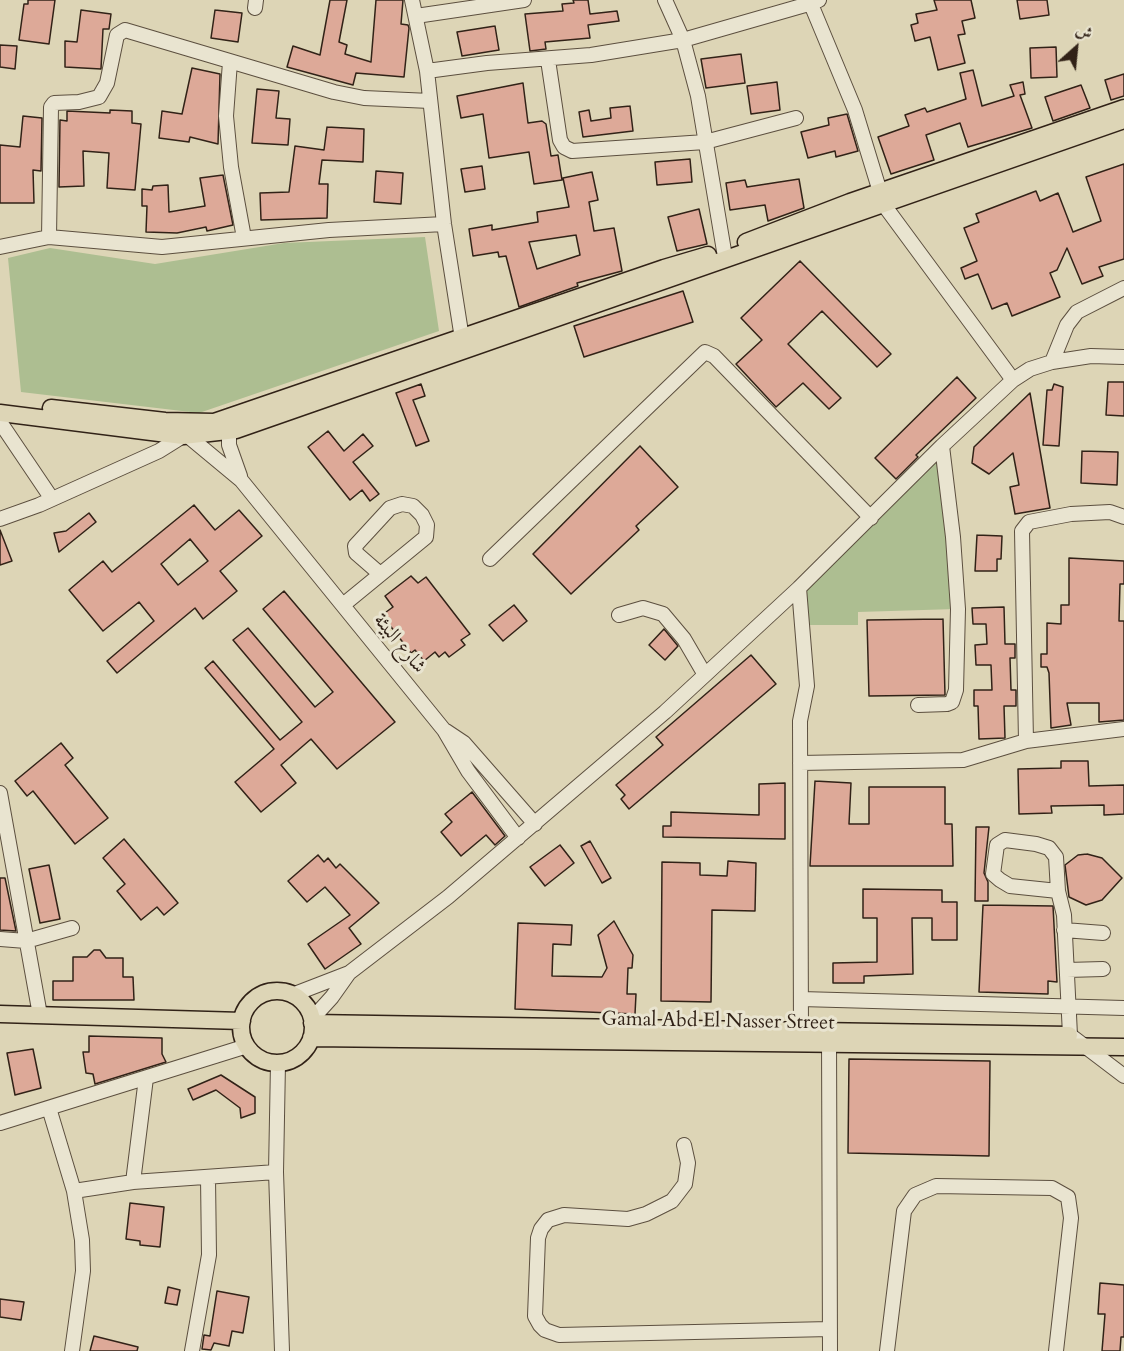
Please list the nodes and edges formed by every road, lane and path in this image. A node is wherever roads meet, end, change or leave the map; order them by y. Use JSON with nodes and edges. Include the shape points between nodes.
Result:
{"nodes":[{"id":1,"x":412,"y":0,"type":"edge"},
{"id":2,"x":524,"y":0,"type":"edge"},
{"id":3,"x":665,"y":0,"type":"edge"},
{"id":4,"x":814,"y":1,"type":"edge"},
{"id":5,"x":416,"y":16,"type":"junction"},
{"id":6,"x":683,"y":40,"type":"junction"},
{"id":7,"x":548,"y":60,"type":"junction"},
{"id":8,"x":230,"y":62,"type":"junction"},
{"id":9,"x":427,"y":71,"type":"junction"},
{"id":10,"x":430,"y":101,"type":"junction"},
{"id":11,"x":1124,"y":108,"type":"edge"},
{"id":12,"x":796,"y":118,"type":"dead end"},
{"id":13,"x":1124,"y":120,"type":"edge"},
{"id":14,"x":705,"y":142,"type":"junction"},
{"id":15,"x":882,"y":199,"type":"junction"},
{"id":16,"x":444,"y":224,"type":"junction"},
{"id":17,"x":49,"y":237,"type":"junction"},
{"id":18,"x":244,"y":238,"type":"junction"},
{"id":19,"x":0,"y":248,"type":"edge"},
{"id":20,"x":724,"y":251,"type":"junction"},
{"id":21,"x":1124,"y":288,"type":"edge"},
{"id":22,"x":462,"y":343,"type":"junction"},
{"id":23,"x":1124,"y":357,"type":"edge"},
{"id":24,"x":1052,"y":362,"type":"junction"},
{"id":25,"x":1013,"y":380,"type":"junction"},
{"id":26,"x":0,"y":402,"type":"edge"},
{"id":27,"x":0,"y":413,"type":"edge"},
{"id":28,"x":0,"y":422,"type":"edge"},
{"id":29,"x":229,"y":432,"type":"junction"},
{"id":30,"x":185,"y":436,"type":"junction"},
{"id":31,"x":942,"y":446,"type":"junction"},
{"id":32,"x":241,"y":480,"type":"junction"},
{"id":33,"x":52,"y":499,"type":"junction"},
{"id":34,"x":1124,"y":517,"type":"edge"},
{"id":35,"x":871,"y":518,"type":"junction"},
{"id":36,"x":0,"y":519,"type":"edge"},
{"id":37,"x":490,"y":559,"type":"dead end"},
{"id":38,"x":379,"y":573,"type":"junction"},
{"id":39,"x":799,"y":588,"type":"junction"},
{"id":40,"x":343,"y":605,"type":"junction"},
{"id":41,"x":619,"y":615,"type":"dead end"},
{"id":42,"x":705,"y":675,"type":"junction"},
{"id":43,"x":918,"y":705,"type":"dead end"},
{"id":44,"x":1124,"y":729,"type":"edge"},
{"id":45,"x":444,"y":730,"type":"junction"},
{"id":46,"x":1026,"y":741,"type":"junction"},
{"id":47,"x":800,"y":763,"type":"junction"},
{"id":48,"x":0,"y":793,"type":"edge"},
{"id":49,"x":535,"y":824,"type":"junction"},
{"id":50,"x":518,"y":838,"type":"junction"},
{"id":51,"x":1058,"y":891,"type":"junction"},
{"id":52,"x":72,"y":928,"type":"dead end"},
{"id":53,"x":1064,"y":930,"type":"junction"},
{"id":54,"x":1103,"y":933,"type":"dead end"},
{"id":55,"x":0,"y":939,"type":"edge"},
{"id":56,"x":26,"y":941,"type":"junction"},
{"id":57,"x":1104,"y":969,"type":"dead end"},
{"id":58,"x":1067,"y":970,"type":"junction"},
{"id":59,"x":349,"y":973,"type":"junction"},
{"id":60,"x":292,"y":995,"type":"junction"},
{"id":61,"x":801,"y":999,"type":"junction"},
{"id":62,"x":1069,"y":1005,"type":"junction"},
{"id":63,"x":1124,"y":1008,"type":"edge"},
{"id":64,"x":0,"y":1014,"type":"edge"},
{"id":65,"x":40,"y":1015,"type":"junction"},
{"id":66,"x":242,"y":1021,"type":"junction"},
{"id":67,"x":312,"y":1026,"type":"junction"},
{"id":68,"x":801,"y":1032,"type":"junction"},
{"id":69,"x":1124,"y":1036,"type":"edge"},
{"id":70,"x":829,"y":1039,"type":"junction"},
{"id":71,"x":1076,"y":1041,"type":"junction"},
{"id":72,"x":247,"y":1046,"type":"junction"},
{"id":73,"x":1124,"y":1047,"type":"edge"},
{"id":74,"x":279,"y":1063,"type":"junction"},
{"id":75,"x":1124,"y":1076,"type":"edge"},
{"id":76,"x":146,"y":1078,"type":"junction"},
{"id":77,"x":49,"y":1108,"type":"junction"},
{"id":78,"x":0,"y":1123,"type":"edge"},
{"id":79,"x":684,"y":1144,"type":"dead end"},
{"id":80,"x":276,"y":1172,"type":"junction"},
{"id":81,"x":208,"y":1178,"type":"junction"},
{"id":82,"x":134,"y":1182,"type":"junction"},
{"id":83,"x":74,"y":1191,"type":"junction"},
{"id":84,"x":830,"y":1329,"type":"junction"},
{"id":85,"x":72,"y":1351,"type":"edge"},
{"id":86,"x":192,"y":1351,"type":"edge"},
{"id":87,"x":282,"y":1351,"type":"edge"},
{"id":88,"x":830,"y":1351,"type":"edge"},
{"id":89,"x":887,"y":1351,"type":"edge"},
{"id":90,"x":1056,"y":1351,"type":"edge"}],
"edges":[{"from":1,"to":5,"type":"street"},
{"from":2,"to":5,"type":"street"},
{"from":3,"to":6,"type":"street"},
{"from":4,"to":6,"type":"street"},
{"from":4,"to":15,"type":"street","via":[[855,110]]},
{"from":5,"to":9,"type":"street"},
{"from":6,"to":7,"type":"street"},
{"from":6,"to":14,"type":"street"},
{"from":7,"to":9,"type":"street"},
{"from":7,"to":14,"type":"street","via":[[564,147],[579,152]]},
{"from":8,"to":10,"type":"street","via":[[364,98]]},
{"from":8,"to":17,"type":"street","via":[[131,30],[117,35],[107,83],[99,97],[54,103],[51,107]]},
{"from":8,"to":18,"type":"street","via":[[226,116]]},
{"from":9,"to":10,"type":"street"},
{"from":10,"to":16,"type":"street"},
{"from":11,"to":15,"type":"main road"},
{"from":12,"to":14,"type":"street"},
{"from":13,"to":15,"type":"main road"},
{"from":14,"to":20,"type":"street"},
{"from":15,"to":20,"type":"main road"},
{"from":15,"to":22,"type":"main road"},
{"from":15,"to":25,"type":"street"},
{"from":16,"to":18,"type":"street"},
{"from":16,"to":22,"type":"street"},
{"from":17,"to":18,"type":"street","via":[[162,247]]},
{"from":17,"to":19,"type":"street"},
{"from":20,"to":22,"type":"main road","via":[[664,268]]},
{"from":21,"to":24,"type":"street","via":[[1077,312],[1067,325]]},
{"from":22,"to":26,"type":"main road","via":[[205,423]]},
{"from":22,"to":29,"type":"main road"},
{"from":23,"to":24,"type":"street","via":[[1091,356]]},
{"from":24,"to":25,"type":"street"},
{"from":25,"to":31,"type":"street"},
{"from":27,"to":30,"type":"main road"},
{"from":28,"to":33,"type":"street"},
{"from":29,"to":30,"type":"main road"},
{"from":29,"to":32,"type":"street","name":"شارع البيئة"},
{"from":30,"to":32,"type":"street","name":"شارع البيئة"},
{"from":30,"to":33,"type":"street"},
{"from":31,"to":35,"type":"street"},
{"from":31,"to":43,"type":"street","via":[[958,609],[956,690],[952,702],[947,704]]},
{"from":32,"to":40,"type":"street","name":"شارع البيئة"},
{"from":33,"to":36,"type":"street"},
{"from":34,"to":46,"type":"street","via":[[1110,512],[1071,514],[1029,522],[1022,531]]},
{"from":35,"to":37,"type":"street","via":[[714,356],[705,352]]},
{"from":35,"to":39,"type":"street"},
{"from":38,"to":38,"type":"street","via":[[426,537],[427,525],[413,506],[390,508],[355,546],[356,554]]},
{"from":38,"to":40,"type":"street"},
{"from":39,"to":42,"type":"street"},
{"from":39,"to":47,"type":"street","via":[[807,686],[800,721]]},
{"from":40,"to":45,"type":"street","name":"شارع البيئة"},
{"from":41,"to":42,"type":"street","via":[[643,608],[663,614],[684,639]]},
{"from":42,"to":49,"type":"street"},
{"from":44,"to":46,"type":"street"},
{"from":45,"to":49,"type":"street","via":[[464,743]]},
{"from":45,"to":50,"type":"street","name":"شارع البيئة","via":[[463,764]]},
{"from":46,"to":47,"type":"street","via":[[963,760]]},
{"from":47,"to":61,"type":"street"},
{"from":48,"to":56,"type":"street"},
{"from":49,"to":50,"type":"street"},
{"from":50,"to":59,"type":"street"},
{"from":51,"to":51,"type":"street","via":[[1010,886],[1000,880],[993,874],[998,845],[1005,840],[1050,848],[1056,857]]},
{"from":51,"to":53,"type":"street"},
{"from":52,"to":56,"type":"street"},
{"from":53,"to":54,"type":"street"},
{"from":53,"to":58,"type":"street"},
{"from":55,"to":56,"type":"street"},
{"from":56,"to":65,"type":"street"},
{"from":57,"to":58,"type":"street"},
{"from":58,"to":62,"type":"street"},
{"from":59,"to":60,"type":"street"},
{"from":59,"to":67,"type":"street"},
{"from":60,"to":66,"type":"main road","via":[[276,992],[260,996],[248,1006]]},
{"from":60,"to":67,"type":"main road","via":[[304,1004]]},
{"from":61,"to":62,"type":"street"},
{"from":61,"to":68,"type":"street"},
{"from":62,"to":63,"type":"street"},
{"from":62,"to":71,"type":"street"},
{"from":64,"to":65,"type":"main road"},
{"from":65,"to":66,"type":"main road"},
{"from":66,"to":72,"type":"main road"},
{"from":67,"to":68,"type":"main road","name":"Gamal Abd El Nasser Street"},
{"from":67,"to":70,"type":"main road","name":"Gamal Abd El Nasser Street"},
{"from":67,"to":74,"type":"main road","via":[[302,1053]]},
{"from":68,"to":70,"type":"main road","name":"Gamal Abd El Nasser Street"},
{"from":69,"to":71,"type":"main road","name":"Gamal Abd El Nasser Street"},
{"from":70,"to":71,"type":"main road","name":"Gamal Abd El Nasser Street"},
{"from":70,"to":84,"type":"street"},
{"from":71,"to":73,"type":"main road","name":"Gamal Abd El Nasser Street"},
{"from":71,"to":75,"type":"street"},
{"from":72,"to":74,"type":"main road","via":[[261,1059]]},
{"from":72,"to":76,"type":"street"},
{"from":74,"to":80,"type":"street"},
{"from":76,"to":77,"type":"street"},
{"from":76,"to":82,"type":"street"},
{"from":77,"to":78,"type":"street"},
{"from":77,"to":83,"type":"street"},
{"from":79,"to":84,"type":"street","via":[[688,1163],[685,1184],[672,1201],[628,1219],[564,1215],[548,1220],[541,1228],[535,1316],[540,1325],[559,1335]]},
{"from":80,"to":81,"type":"street"},
{"from":80,"to":87,"type":"street"},
{"from":81,"to":82,"type":"street"},
{"from":81,"to":86,"type":"street","via":[[209,1256]]},
{"from":82,"to":83,"type":"street"},
{"from":83,"to":85,"type":"street","via":[[83,1271]]},
{"from":84,"to":88,"type":"street"},
{"from":89,"to":90,"type":"street","via":[[904,1211],[915,1195],[936,1186],[1052,1188],[1068,1197],[1071,1218]]}]}
